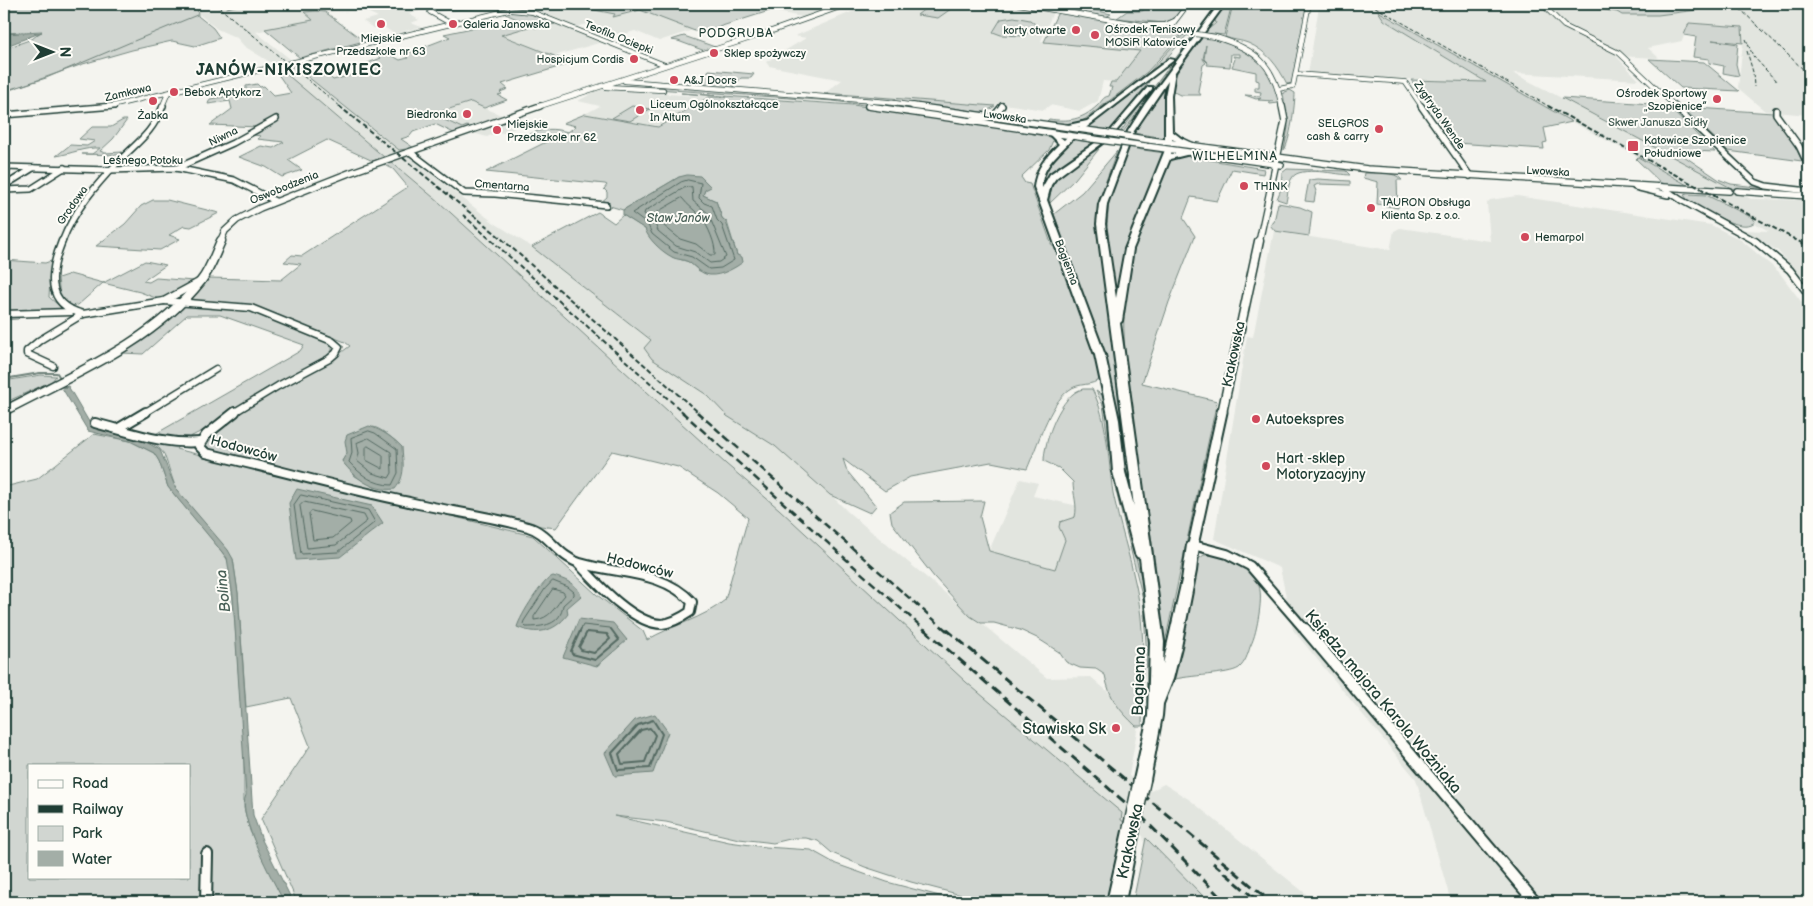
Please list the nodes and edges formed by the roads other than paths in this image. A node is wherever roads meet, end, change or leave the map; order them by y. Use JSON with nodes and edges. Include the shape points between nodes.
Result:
{"nodes":[{"id":1,"x":433,"y":4,"type":"edge"},
{"id":2,"x":439,"y":4,"type":"edge"},
{"id":3,"x":848,"y":4,"type":"edge"},
{"id":4,"x":1019,"y":4,"type":"edge"},
{"id":5,"x":1188,"y":4,"type":"edge"},
{"id":6,"x":1214,"y":4,"type":"edge"},
{"id":7,"x":1222,"y":4,"type":"edge"},
{"id":8,"x":1310,"y":4,"type":"edge"},
{"id":9,"x":1542,"y":4,"type":"edge"},
{"id":10,"x":450,"y":23,"type":"junction"},
{"id":11,"x":1166,"y":28,"type":"junction"},
{"id":12,"x":1173,"y":64,"type":"junction"},
{"id":13,"x":666,"y":65,"type":"junction"},
{"id":14,"x":645,"y":74,"type":"junction"},
{"id":15,"x":1296,"y":74,"type":"junction"},
{"id":16,"x":615,"y":81,"type":"junction"},
{"id":17,"x":635,"y":82,"type":"junction"},
{"id":18,"x":628,"y":83,"type":"junction"},
{"id":19,"x":668,"y":84,"type":"junction"},
{"id":20,"x":599,"y":86,"type":"junction"},
{"id":21,"x":606,"y":86,"type":"junction"},
{"id":22,"x":1279,"y":87,"type":"junction"},
{"id":23,"x":639,"y":88,"type":"junction"},
{"id":24,"x":168,"y":92,"type":"junction"},
{"id":25,"x":1002,"y":105,"type":"dead end"},
{"id":26,"x":1776,"y":110,"type":"dead end"},
{"id":27,"x":4,"y":115,"type":"edge"},
{"id":28,"x":993,"y":117,"type":"junction"},
{"id":29,"x":276,"y":119,"type":"dead end"},
{"id":30,"x":967,"y":120,"type":"junction"},
{"id":31,"x":1009,"y":126,"type":"junction"},
{"id":32,"x":1062,"y":127,"type":"joint"},
{"id":33,"x":1050,"y":132,"type":"junction"},
{"id":34,"x":1086,"y":132,"type":"junction"},
{"id":35,"x":1170,"y":132,"type":"junction"},
{"id":36,"x":1107,"y":133,"type":"joint"},
{"id":37,"x":1072,"y":136,"type":"junction"},
{"id":38,"x":1093,"y":139,"type":"joint"},
{"id":39,"x":1063,"y":144,"type":"junction"},
{"id":40,"x":1162,"y":145,"type":"junction"},
{"id":41,"x":1145,"y":146,"type":"junction"},
{"id":42,"x":1191,"y":149,"type":"junction"},
{"id":43,"x":410,"y":152,"type":"junction"},
{"id":44,"x":1276,"y":161,"type":"junction"},
{"id":45,"x":4,"y":167,"type":"edge"},
{"id":46,"x":1809,"y":167,"type":"edge"},
{"id":47,"x":34,"y":168,"type":"junction"},
{"id":48,"x":64,"y":168,"type":"junction"},
{"id":49,"x":176,"y":168,"type":"junction"},
{"id":50,"x":110,"y":170,"type":"junction"},
{"id":51,"x":1470,"y":176,"type":"junction"},
{"id":52,"x":1628,"y":185,"type":"junction"},
{"id":53,"x":4,"y":186,"type":"edge"},
{"id":54,"x":1662,"y":187,"type":"junction"},
{"id":55,"x":1679,"y":188,"type":"junction"},
{"id":56,"x":4,"y":190,"type":"edge"},
{"id":57,"x":1729,"y":191,"type":"dead end"},
{"id":58,"x":1737,"y":191,"type":"dead end"},
{"id":59,"x":1809,"y":191,"type":"edge"},
{"id":60,"x":1809,"y":196,"type":"edge"},
{"id":61,"x":1675,"y":197,"type":"junction"},
{"id":62,"x":1043,"y":199,"type":"junction"},
{"id":63,"x":276,"y":201,"type":"junction"},
{"id":64,"x":606,"y":205,"type":"dead end"},
{"id":65,"x":201,"y":281,"type":"junction"},
{"id":66,"x":1809,"y":295,"type":"edge"},
{"id":67,"x":172,"y":300,"type":"junction"},
{"id":68,"x":71,"y":312,"type":"junction"},
{"id":69,"x":4,"y":314,"type":"edge"},
{"id":70,"x":83,"y":314,"type":"junction"},
{"id":71,"x":1115,"y":327,"type":"junction"},
{"id":72,"x":53,"y":366,"type":"dead end"},
{"id":73,"x":216,"y":369,"type":"dead end"},
{"id":74,"x":36,"y":393,"type":"junction"},
{"id":75,"x":4,"y":406,"type":"edge"},
{"id":76,"x":4,"y":411,"type":"edge"},
{"id":77,"x":95,"y":423,"type":"dead end"},
{"id":78,"x":119,"y":428,"type":"junction"},
{"id":79,"x":200,"y":442,"type":"junction"},
{"id":80,"x":1193,"y":545,"type":"junction"},
{"id":81,"x":578,"y":563,"type":"junction"},
{"id":82,"x":1150,"y":582,"type":"junction"},
{"id":83,"x":1156,"y":704,"type":"junction"},
{"id":84,"x":1142,"y":780,"type":"joint"},
{"id":85,"x":208,"y":854,"type":"dead end"},
{"id":86,"x":206,"y":902,"type":"edge"},
{"id":87,"x":1116,"y":902,"type":"edge"},
{"id":88,"x":1535,"y":902,"type":"edge"}],
"edges":[{"from":1,"to":2,"type":"street"},
{"from":1,"to":10,"type":"street","via":[[430,12]]},
{"from":3,"to":13,"type":"street"},
{"from":4,"to":11,"type":"street"},
{"from":5,"to":11,"type":"street"},
{"from":6,"to":12,"type":"main road","name":"Bagienna"},
{"from":7,"to":12,"type":"main road","name":"Bagienna"},
{"from":8,"to":15,"type":"street"},
{"from":9,"to":59,"type":"street","via":[[1564,26],[1619,53],[1755,182]]},
{"from":10,"to":13,"type":"street","name":"Teofila Ociepki","via":[[501,11],[527,10]]},
{"from":10,"to":24,"type":"street","name":"Zamkowa"},
{"from":11,"to":22,"type":"street","bridge":true,"via":[[1215,37],[1256,53],[1272,72]]},
{"from":12,"to":34,"type":"main road"},
{"from":12,"to":35,"type":"main road","via":[[1168,96]]},
{"from":12,"to":62,"type":"main road","name":"Bagienna","via":[[1110,135],[1053,176]]},
{"from":12,"to":71,"type":"main road","name":"Bagienna","via":[[1130,131],[1104,201],[1102,228]]},
{"from":13,"to":14,"type":"street"},
{"from":14,"to":16,"type":"street","name":"Oswobodzenia"},
{"from":14,"to":17,"type":"street","name":"Oswobodzenia"},
{"from":14,"to":18,"type":"street","name":"Oswobodzenia"},
{"from":14,"to":19,"type":"street","name":"Lwowska","via":[[649,81]]},
{"from":15,"to":22,"type":"street","via":[[1294,84],[1289,88]]},
{"from":15,"to":51,"type":"street","name":"Zygfryda Wende","via":[[1405,82]]},
{"from":16,"to":18,"type":"street","name":"Lwowska"},
{"from":16,"to":20,"type":"street","name":"Oswobodzenia"},
{"from":17,"to":18,"type":"street","name":"Oswobodzenia"},
{"from":17,"to":19,"type":"street","name":"Lwowska"},
{"from":18,"to":21,"type":"street","name":"Oswobodzenia"},
{"from":18,"to":23,"type":"street","name":"Lwowska"},
{"from":19,"to":28,"type":"street","name":"Lwowska","via":[[887,102]]},
{"from":20,"to":21,"type":"street","name":"Oswobodzenia"},
{"from":20,"to":43,"type":"street","name":"Oswobodzenia"},
{"from":21,"to":23,"type":"street","name":"Lwowska"},
{"from":22,"to":44,"type":"street","name":"Krakowska","via":[[1285,121]]},
{"from":23,"to":30,"type":"street","name":"Lwowska","via":[[851,104]]},
{"from":24,"to":27,"type":"street","name":"Zamkowa","via":[[102,108]]},
{"from":24,"to":50,"type":"street","name":"Grodowa","via":[[152,129]]},
{"from":25,"to":28,"type":"street"},
{"from":26,"to":46,"type":"street"},
{"from":28,"to":30,"type":"street"},
{"from":28,"to":31,"type":"street"},
{"from":28,"to":32,"type":"street","name":"Lwowska"},
{"from":29,"to":49,"type":"street","name":"Niwna","via":[[233,143]]},
{"from":30,"to":31,"type":"street","name":"Lwowska"},
{"from":31,"to":33,"type":"street","name":"Lwowska"},
{"from":32,"to":34,"type":"main road"},
{"from":33,"to":37,"type":"street","name":"Lwowska"},
{"from":33,"to":39,"type":"main road"},
{"from":34,"to":36,"type":"street"},
{"from":34,"to":37,"type":"street","name":"Lwowska"},
{"from":34,"to":38,"type":"street","name":"Lwowska"},
{"from":35,"to":40,"type":"main road"},
{"from":35,"to":42,"type":"main road"},
{"from":36,"to":40,"type":"street","name":"Lwowska","bridge":true},
{"from":37,"to":39,"type":"main road"},
{"from":38,"to":41,"type":"street","name":"Lwowska","bridge":true},
{"from":39,"to":62,"type":"main road","via":[[1045,163],[1038,177]]},
{"from":40,"to":41,"type":"street","name":"Lwowska"},
{"from":40,"to":41,"type":"street"},
{"from":40,"to":42,"type":"main road"},
{"from":40,"to":42,"type":"street","name":"Lwowska"},
{"from":40,"to":71,"type":"main road","via":[[1123,273],[1122,300]]},
{"from":42,"to":44,"type":"street","name":"Lwowska"},
{"from":43,"to":63,"type":"street","name":"Oswobodzenia"},
{"from":43,"to":64,"type":"street","name":"Cmentarna","via":[[464,193]]},
{"from":44,"to":51,"type":"street","name":"Lwowska"},
{"from":44,"to":80,"type":"street","name":"Krakowska"},
{"from":45,"to":47,"type":"street","name":"Leśnego Potoku"},
{"from":47,"to":48,"type":"street","name":"Leśnego Potoku"},
{"from":47,"to":53,"type":"street"},
{"from":48,"to":50,"type":"street","name":"Leśnego Potoku"},
{"from":48,"to":56,"type":"street","via":[[31,189]]},
{"from":49,"to":50,"type":"street","name":"Leśnego Potoku"},
{"from":49,"to":63,"type":"street","name":"Leśnego Potoku","via":[[234,180]]},
{"from":50,"to":68,"type":"street","name":"Grodowa","via":[[69,224],[56,257],[53,289],[62,306]]},
{"from":51,"to":52,"type":"street","name":"Lwowska"},
{"from":52,"to":54,"type":"street","name":"Lwowska"},
{"from":52,"to":61,"type":"street"},
{"from":54,"to":55,"type":"street","name":"Lwowska"},
{"from":54,"to":61,"type":"street"},
{"from":55,"to":57,"type":"street","name":"Lwowska"},
{"from":55,"to":61,"type":"street"},
{"from":58,"to":60,"type":"street"},
{"from":61,"to":66,"type":"street","via":[[1760,242],[1795,274]]},
{"from":62,"to":82,"type":"main road","name":"Bagienna","via":[[1102,362],[1114,420],[1119,472]]},
{"from":63,"to":65,"type":"street","name":"Oswobodzenia","via":[[244,216],[225,231]]},
{"from":65,"to":67,"type":"street"},
{"from":65,"to":67,"type":"street","name":"Oswobodzenia","via":[[186,297]]},
{"from":67,"to":70,"type":"street"},
{"from":67,"to":74,"type":"street","name":"Oswobodzenia","via":[[155,326],[130,343]]},
{"from":67,"to":79,"type":"street","name":"Hodowców","via":[[255,309],[339,346],[333,356],[255,400],[209,431]]},
{"from":68,"to":69,"type":"street"},
{"from":68,"to":70,"type":"street"},
{"from":70,"to":72,"type":"street","via":[[27,351],[31,358]]},
{"from":71,"to":82,"type":"main road","name":"Bagienna"},
{"from":73,"to":78,"type":"street"},
{"from":74,"to":75,"type":"street","name":"Oswobodzenia"},
{"from":74,"to":76,"type":"street","name":"Oswobodzenia"},
{"from":77,"to":78,"type":"street"},
{"from":78,"to":79,"type":"street","via":[[169,444]]},
{"from":79,"to":81,"type":"street","name":"Hodowców","via":[[201,450],[206,453],[407,502],[530,527],[563,556]]},
{"from":80,"to":83,"type":"main road","via":[[1174,651],[1166,685]]},
{"from":80,"to":88,"type":"street","name":"Księdza majora Karola Woźniaka","via":[[1230,556],[1257,572],[1265,587],[1274,593]]},
{"from":81,"to":81,"type":"street","name":"Hodowców","via":[[637,575],[679,588],[692,602],[690,612],[675,621],[656,624],[644,621],[601,587]]},
{"from":82,"to":83,"type":"main road","name":"Bagienna","via":[[1157,642]]},
{"from":83,"to":84,"type":"main road","name":"Bagienna"},
{"from":84,"to":87,"type":"main road","name":"Krakowska","bridge":true},
{"from":85,"to":86,"type":"street"}]}
